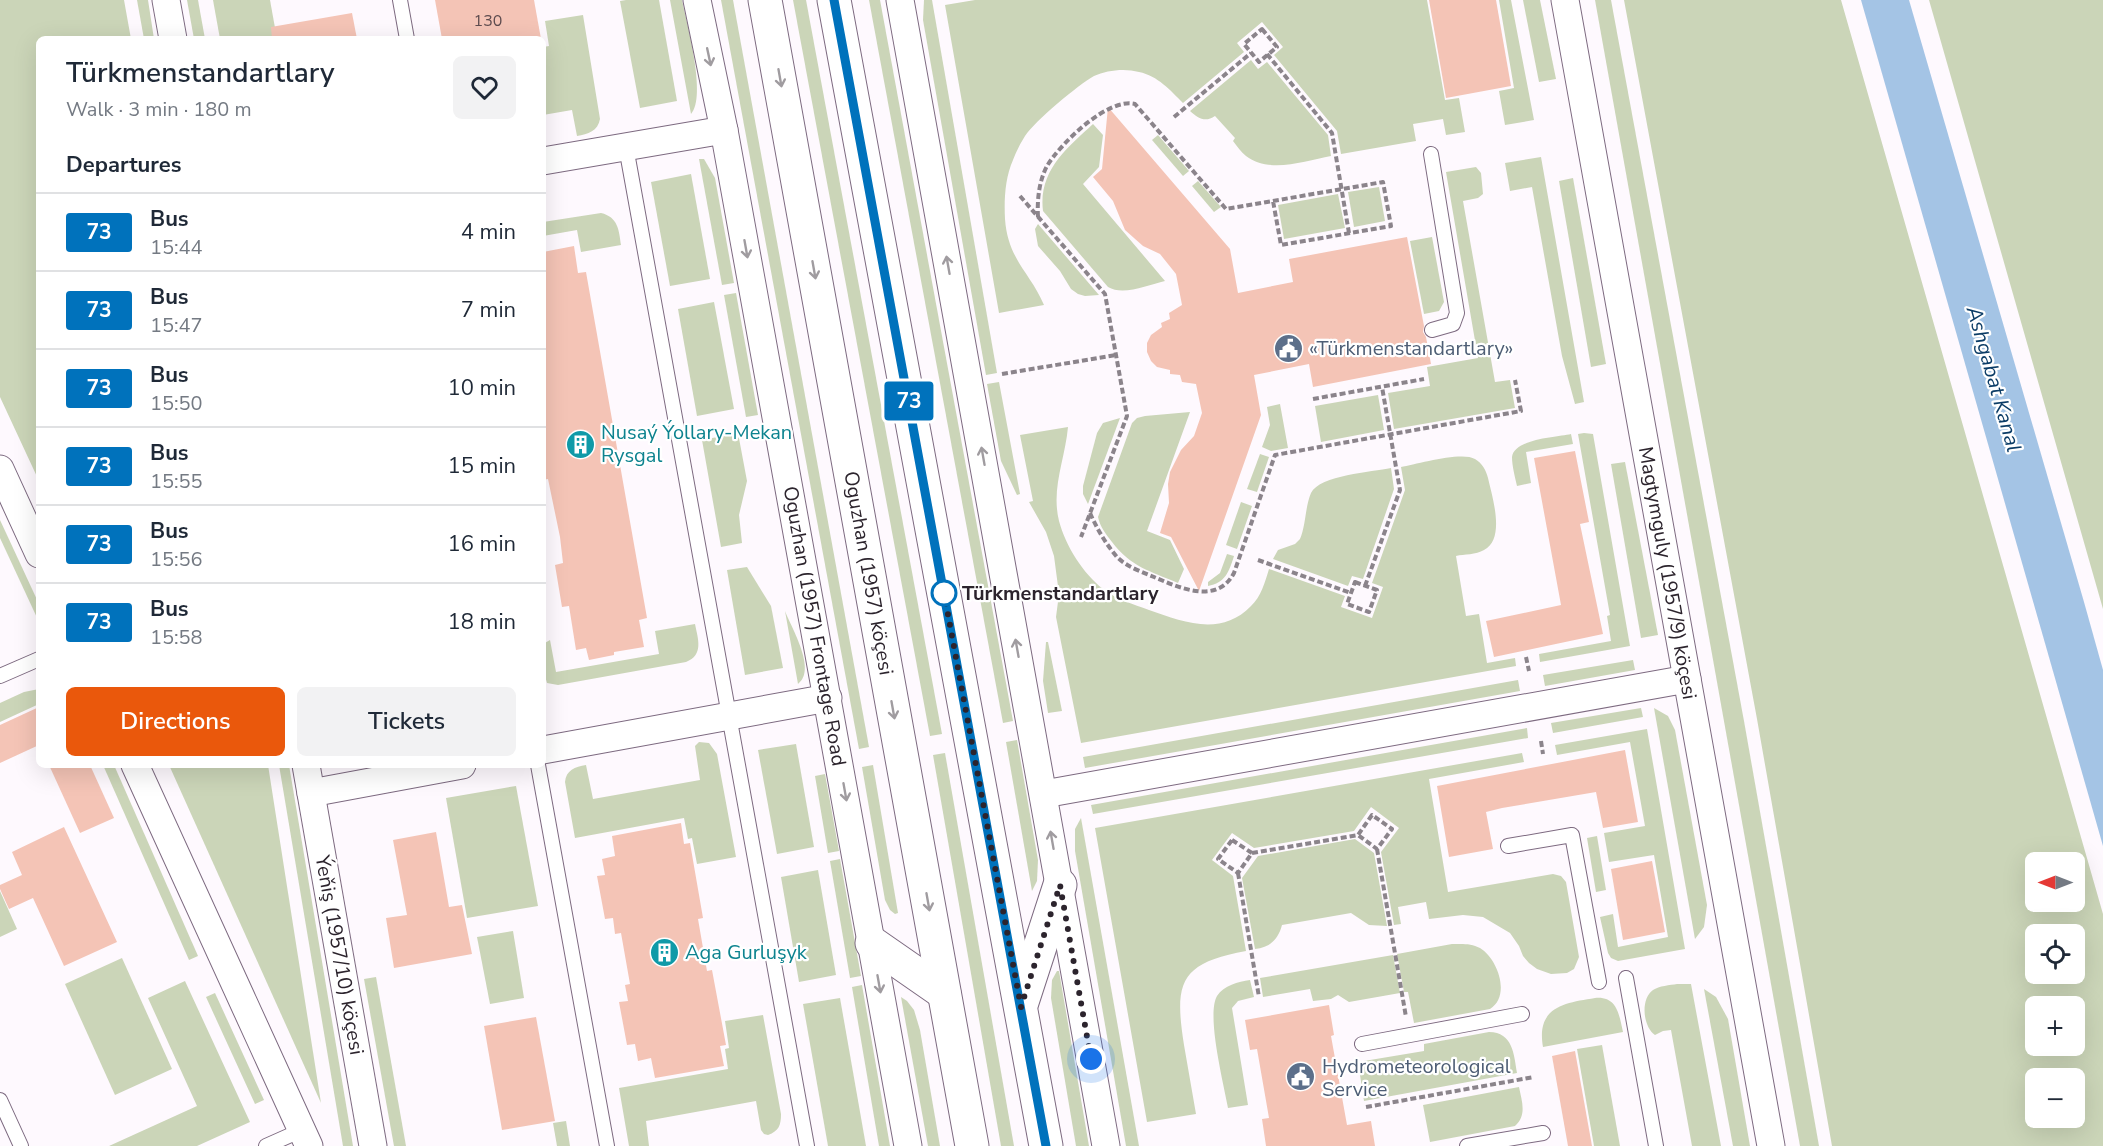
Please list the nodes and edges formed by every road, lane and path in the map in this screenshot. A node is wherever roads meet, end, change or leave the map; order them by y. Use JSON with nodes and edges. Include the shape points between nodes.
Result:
{"nodes":[{"id":1,"x":166,"y":0,"type":"edge"},
{"id":2,"x":400,"y":0,"type":"edge"},
{"id":3,"x":697,"y":0,"type":"edge"},
{"id":4,"x":765,"y":0,"type":"edge"},
{"id":5,"x":834,"y":0,"type":"edge"},
{"id":6,"x":900,"y":0,"type":"edge"},
{"id":7,"x":1565,"y":0,"type":"edge"},
{"id":8,"x":172,"y":36,"type":"edge"},
{"id":9,"x":406,"y":36,"type":"edge"},
{"id":10,"x":1251,"y":53,"type":"junction"},
{"id":11,"x":1267,"y":54,"type":"junction"},
{"id":12,"x":1174,"y":117,"type":"dead end"},
{"id":13,"x":724,"y":130,"type":"junction"},
{"id":14,"x":626,"y":147,"type":"junction"},
{"id":15,"x":1431,"y":154,"type":"dead end"},
{"id":16,"x":546,"y":160,"type":"edge"},
{"id":17,"x":1342,"y":189,"type":"junction"},
{"id":18,"x":1020,"y":196,"type":"dead end"},
{"id":19,"x":1273,"y":201,"type":"junction"},
{"id":20,"x":1038,"y":217,"type":"junction"},
{"id":21,"x":1349,"y":233,"type":"junction"},
{"id":22,"x":1432,"y":330,"type":"dead end"},
{"id":23,"x":1116,"y":355,"type":"junction"},
{"id":24,"x":1002,"y":374,"type":"dead end"},
{"id":25,"x":1424,"y":379,"type":"dead end"},
{"id":26,"x":1515,"y":380,"type":"dead end"},
{"id":27,"x":1382,"y":387,"type":"junction"},
{"id":28,"x":1313,"y":399,"type":"dead end"},
{"id":29,"x":1390,"y":434,"type":"junction"},
{"id":30,"x":0,"y":470,"type":"edge"},
{"id":31,"x":1090,"y":513,"type":"junction"},
{"id":32,"x":1081,"y":537,"type":"dead end"},
{"id":33,"x":36,"y":548,"type":"edge"},
{"id":34,"x":1258,"y":560,"type":"dead end"},
{"id":35,"x":1365,"y":586,"type":"junction"},
{"id":36,"x":1351,"y":593,"type":"junction"},
{"id":37,"x":1526,"y":657,"type":"dead end"},
{"id":38,"x":36,"y":660,"type":"edge"},
{"id":39,"x":1528,"y":671,"type":"dead end"},
{"id":40,"x":0,"y":676,"type":"edge"},
{"id":41,"x":1687,"y":679,"type":"junction"},
{"id":42,"x":828,"y":698,"type":"junction"},
{"id":43,"x":729,"y":716,"type":"junction"},
{"id":44,"x":1541,"y":741,"type":"dead end"},
{"id":45,"x":546,"y":749,"type":"edge"},
{"id":46,"x":1544,"y":754,"type":"dead end"},
{"id":47,"x":136,"y":768,"type":"edge"},
{"id":48,"x":307,"y":768,"type":"edge"},
{"id":49,"x":446,"y":768,"type":"edge"},
{"id":50,"x":539,"y":768,"type":"edge"},
{"id":51,"x":311,"y":793,"type":"junction"},
{"id":52,"x":1044,"y":794,"type":"junction"},
{"id":53,"x":1358,"y":834,"type":"junction"},
{"id":54,"x":1508,"y":846,"type":"dead end"},
{"id":55,"x":1377,"y":849,"type":"junction"},
{"id":56,"x":1252,"y":854,"type":"junction"},
{"id":57,"x":1238,"y":873,"type":"junction"},
{"id":58,"x":1060,"y":885,"type":"junction"},
{"id":59,"x":872,"y":943,"type":"junction"},
{"id":60,"x":1626,"y":978,"type":"dead end"},
{"id":61,"x":1599,"y":982,"type":"dead end"},
{"id":62,"x":944,"y":993,"type":"junction"},
{"id":63,"x":1259,"y":997,"type":"dead end"},
{"id":64,"x":1021,"y":1007,"type":"junction"},
{"id":65,"x":1522,"y":1014,"type":"dead end"},
{"id":66,"x":1410,"y":1035,"type":"junction"},
{"id":67,"x":1362,"y":1044,"type":"dead end"},
{"id":68,"x":1533,"y":1077,"type":"dead end"},
{"id":69,"x":0,"y":1100,"type":"edge"},
{"id":70,"x":1366,"y":1107,"type":"dead end"},
{"id":71,"x":1543,"y":1132,"type":"dead end"},
{"id":72,"x":305,"y":1138,"type":"edge"},
{"id":73,"x":21,"y":1146,"type":"edge"},
{"id":74,"x":266,"y":1146,"type":"edge"},
{"id":75,"x":374,"y":1146,"type":"edge"},
{"id":76,"x":607,"y":1146,"type":"edge"},
{"id":77,"x":807,"y":1146,"type":"edge"},
{"id":78,"x":908,"y":1146,"type":"edge"},
{"id":79,"x":972,"y":1146,"type":"edge"},
{"id":80,"x":1046,"y":1146,"type":"edge"},
{"id":81,"x":1106,"y":1146,"type":"edge"},
{"id":82,"x":1467,"y":1146,"type":"edge"},
{"id":83,"x":1656,"y":1146,"type":"edge"},
{"id":84,"x":1771,"y":1146,"type":"edge"}],
"edges":[{"from":1,"to":8,"type":"street"},
{"from":2,"to":9,"type":"lane"},
{"from":3,"to":13,"type":"street","name":"Oguzhan (1957) Frontage Road","one_way":true},
{"from":4,"to":62,"type":"main road","name":"Oguzhan (1957) köçesi","one_way":true},
{"from":5,"to":64,"type":"main road"},
{"from":52,"to":6,"type":"street","one_way":true},
{"from":7,"to":41,"type":"street","name":"Magtymguly (1957/9) köçesi"},
{"from":10,"to":11,"type":"path","via":[[1259,62]]},
{"from":10,"to":11,"type":"path","via":[[1244,44],[1262,29],[1277,47]]},
{"from":10,"to":12,"type":"path"},
{"from":11,"to":17,"type":"path","via":[[1332,133]]},
{"from":13,"to":14,"type":"street"},
{"from":13,"to":42,"type":"street","name":"Oguzhan (1957) Frontage Road","one_way":true},
{"from":14,"to":16,"type":"street"},
{"from":14,"to":43,"type":"lane"},
{"from":15,"to":22,"type":"lane","via":[[1457,313],[1453,324]]},
{"from":17,"to":19,"type":"path"},
{"from":17,"to":21,"type":"path"},
{"from":17,"to":21,"type":"path","via":[[1383,182],[1391,226]]},
{"from":18,"to":20,"type":"path"},
{"from":19,"to":20,"type":"path","via":[[1226,209],[1135,104],[1124,102],[1101,112],[1055,154],[1039,190]]},
{"from":19,"to":21,"type":"path","via":[[1281,245]]},
{"from":20,"to":23,"type":"path","via":[[1105,294]]},
{"from":23,"to":24,"type":"path"},
{"from":23,"to":31,"type":"path","via":[[1127,416]]},
{"from":25,"to":27,"type":"path"},
{"from":26,"to":29,"type":"path","via":[[1521,411]]},
{"from":27,"to":28,"type":"path"},
{"from":27,"to":29,"type":"path"},
{"from":29,"to":31,"type":"path","via":[[1275,455],[1234,573],[1229,582],[1212,591],[1178,587],[1133,569],[1113,551]]},
{"from":29,"to":35,"type":"path","via":[[1400,490]]},
{"from":30,"to":33,"type":"street"},
{"from":31,"to":32,"type":"path"},
{"from":34,"to":36,"type":"path"},
{"from":35,"to":36,"type":"path","via":[[1355,582]]},
{"from":35,"to":36,"type":"path","via":[[1377,590],[1369,612],[1347,604]]},
{"from":37,"to":39,"type":"path"},
{"from":38,"to":40,"type":"lane"},
{"from":41,"to":52,"type":"street"},
{"from":41,"to":84,"type":"street","name":"Magtymguly (1957/9) köçesi"},
{"from":42,"to":43,"type":"street"},
{"from":42,"to":59,"type":"street","name":"Oguzhan (1957) Frontage Road","one_way":true},
{"from":43,"to":45,"type":"street"},
{"from":43,"to":77,"type":"lane"},
{"from":44,"to":46,"type":"path"},
{"from":47,"to":72,"type":"street"},
{"from":48,"to":51,"type":"street","name":"Ýeňiş (1957/10) köçesi"},
{"from":49,"to":51,"type":"street"},
{"from":50,"to":76,"type":"lane"},
{"from":51,"to":75,"type":"street","name":"Ýeňiş (1957/10) köçesi"},
{"from":58,"to":52,"type":"street","one_way":true},
{"from":53,"to":55,"type":"path"},
{"from":53,"to":55,"type":"path","via":[[1372,815],[1392,829]]},
{"from":53,"to":56,"type":"path"},
{"from":54,"to":61,"type":"lane","via":[[1572,834]]},
{"from":55,"to":66,"type":"path"},
{"from":56,"to":57,"type":"path"},
{"from":56,"to":57,"type":"path","via":[[1232,840],[1225,849],[1218,859]]},
{"from":57,"to":63,"type":"path"},
{"from":58,"to":64,"type":"main road"},
{"from":58,"to":81,"type":"street"},
{"from":59,"to":62,"type":"main road"},
{"from":59,"to":78,"type":"street","name":"Oguzhan (1957) Frontage Road","one_way":true},
{"from":60,"to":83,"type":"lane"},
{"from":62,"to":79,"type":"main road","name":"Oguzhan (1957) köçesi"},
{"from":64,"to":80,"type":"main road"},
{"from":65,"to":66,"type":"lane"},
{"from":66,"to":67,"type":"lane"},
{"from":68,"to":70,"type":"path"},
{"from":69,"to":73,"type":"lane"},
{"from":71,"to":82,"type":"lane"},
{"from":72,"to":74,"type":"lane"}]}
